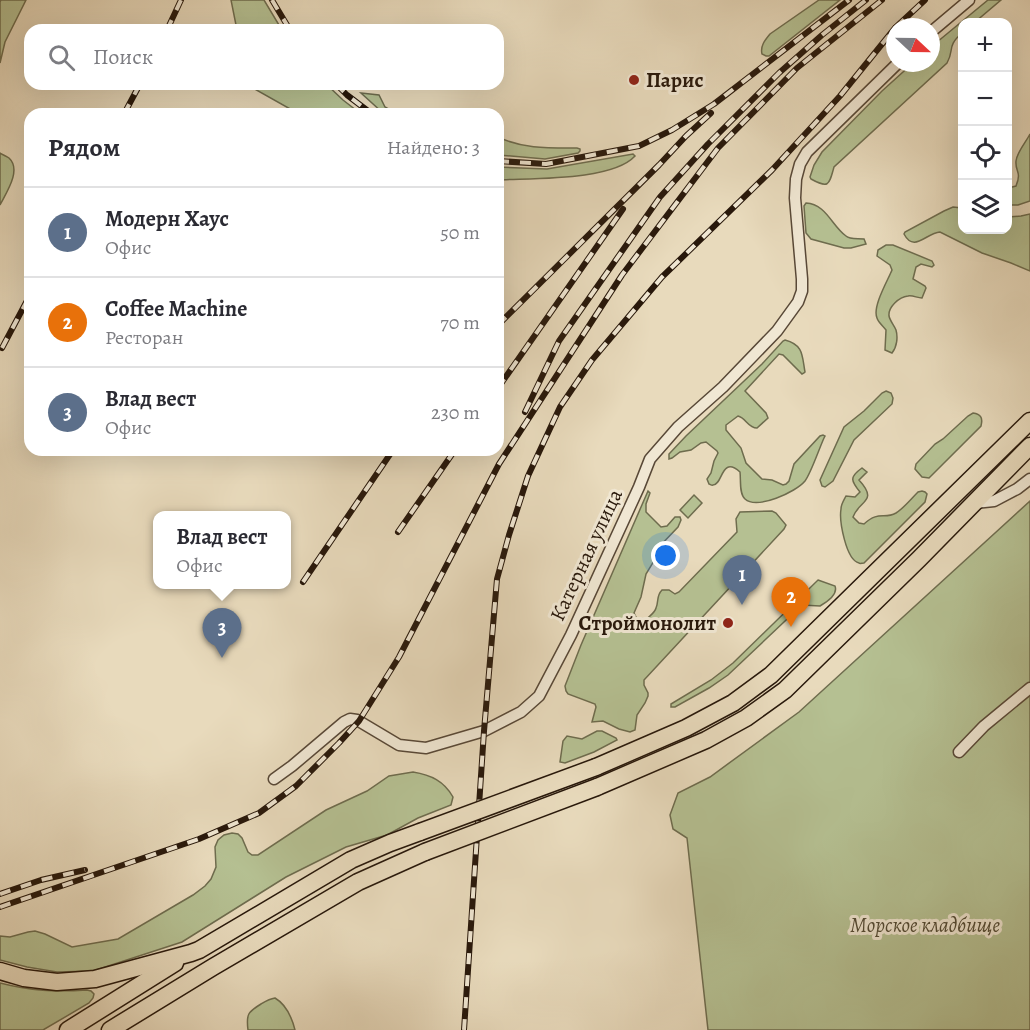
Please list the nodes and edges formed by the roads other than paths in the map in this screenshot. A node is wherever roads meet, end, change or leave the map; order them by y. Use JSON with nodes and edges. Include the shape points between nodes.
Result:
{"nodes":[{"id":1,"x":969,"y":0,"type":"edge"},
{"id":2,"x":940,"y":24,"type":"edge"},
{"id":3,"x":889,"y":72,"type":"edge"},
{"id":4,"x":1030,"y":421,"type":"edge"},
{"id":5,"x":1030,"y":446,"type":"edge"},
{"id":6,"x":1030,"y":479,"type":"edge"},
{"id":7,"x":975,"y":503,"type":"junction"},
{"id":8,"x":1030,"y":688,"type":"edge"},
{"id":9,"x":958,"y":752,"type":"dead end"},
{"id":10,"x":274,"y":779,"type":"dead end"},
{"id":11,"x":191,"y":953,"type":"junction"},
{"id":12,"x":0,"y":971,"type":"edge"},
{"id":13,"x":68,"y":1030,"type":"edge"},
{"id":14,"x":110,"y":1030,"type":"edge"}],
"edges":[{"from":1,"to":2,"type":"street"},
{"from":3,"to":10,"type":"street","name":"Катерная улица","via":[[807,152],[800,164],[795,198],[802,279],[798,302],[761,348],[650,459],[572,635],[539,696],[521,712],[484,731],[426,748],[399,745],[350,719]]},
{"from":4,"to":11,"type":"highway","bridge":true,"via":[[771,675],[733,703],[596,767],[351,860]]},
{"from":5,"to":7,"type":"highway"},
{"from":6,"to":7,"type":"street","via":[[994,501]]},
{"from":7,"to":14,"type":"highway","bridge":true,"via":[[785,690],[746,718],[706,740],[597,787],[424,852],[358,882]]},
{"from":8,"to":9,"type":"street"},
{"from":11,"to":12,"type":"highway","via":[[95,979],[57,982]]},
{"from":11,"to":13,"type":"highway"}]}
